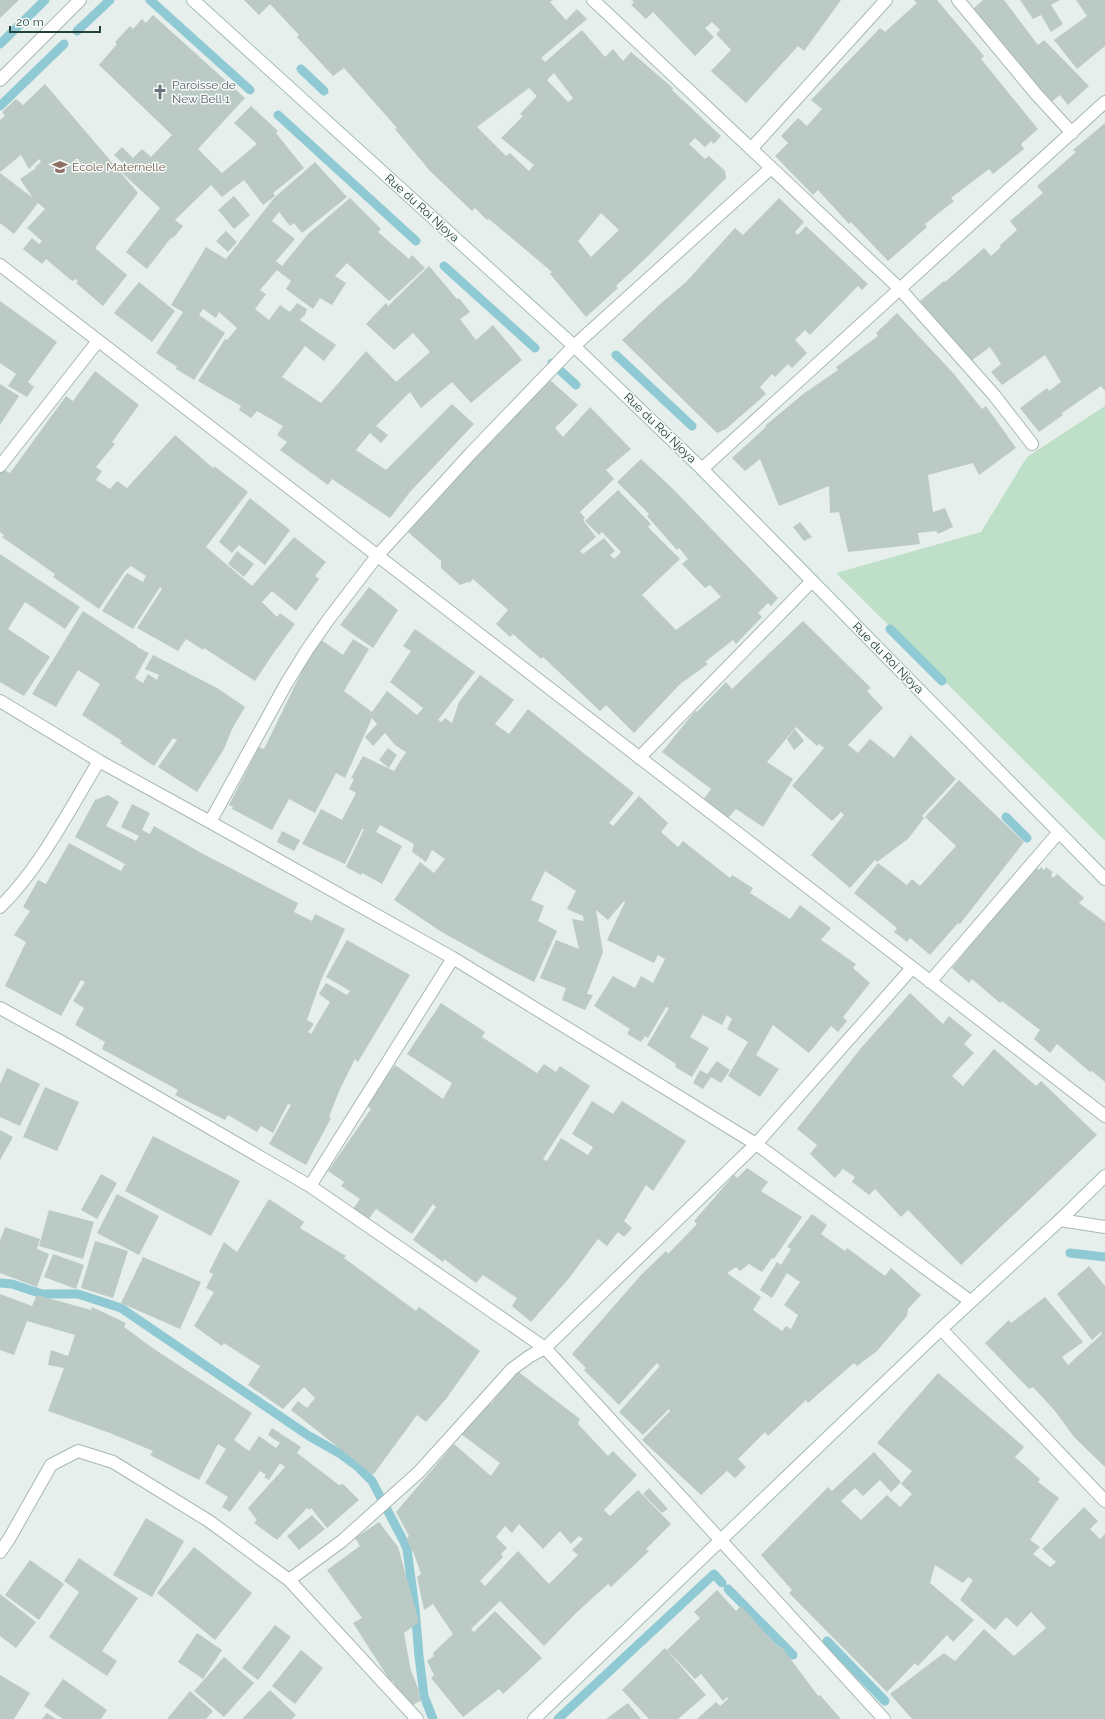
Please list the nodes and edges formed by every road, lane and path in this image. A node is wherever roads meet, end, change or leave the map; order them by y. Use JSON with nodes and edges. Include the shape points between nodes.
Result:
{"nodes":[{"id":1,"x":80,"y":0,"type":"edge"},
{"id":2,"x":193,"y":0,"type":"edge"},
{"id":3,"x":593,"y":0,"type":"edge"},
{"id":4,"x":886,"y":0,"type":"edge"},
{"id":5,"x":958,"y":0,"type":"edge"},
{"id":6,"x":0,"y":80,"type":"edge"},
{"id":7,"x":1105,"y":102,"type":"edge"},
{"id":8,"x":1072,"y":133,"type":"junction"},
{"id":9,"x":751,"y":149,"type":"junction"},
{"id":10,"x":771,"y":168,"type":"junction"},
{"id":11,"x":0,"y":266,"type":"edge"},
{"id":12,"x":900,"y":289,"type":"junction"},
{"id":13,"x":98,"y":341,"type":"junction"},
{"id":14,"x":574,"y":346,"type":"junction"},
{"id":15,"x":1032,"y":444,"type":"dead end"},
{"id":16,"x":0,"y":466,"type":"edge"},
{"id":17,"x":702,"y":469,"type":"junction"},
{"id":18,"x":377,"y":556,"type":"junction"},
{"id":19,"x":812,"y":581,"type":"junction"},
{"id":20,"x":0,"y":700,"type":"edge"},
{"id":21,"x":639,"y":758,"type":"junction"},
{"id":22,"x":98,"y":761,"type":"junction"},
{"id":23,"x":210,"y":822,"type":"junction"},
{"id":24,"x":1059,"y":832,"type":"junction"},
{"id":25,"x":1105,"y":879,"type":"edge"},
{"id":26,"x":0,"y":907,"type":"edge"},
{"id":27,"x":453,"y":958,"type":"junction"},
{"id":28,"x":912,"y":968,"type":"junction"},
{"id":29,"x":930,"y":982,"type":"junction"},
{"id":30,"x":0,"y":1008,"type":"edge"},
{"id":31,"x":1105,"y":1116,"type":"edge"},
{"id":32,"x":756,"y":1144,"type":"junction"},
{"id":33,"x":1105,"y":1176,"type":"edge"},
{"id":34,"x":310,"y":1186,"type":"junction"},
{"id":35,"x":1060,"y":1220,"type":"junction"},
{"id":36,"x":1105,"y":1227,"type":"edge"},
{"id":37,"x":970,"y":1301,"type":"junction"},
{"id":38,"x":941,"y":1329,"type":"junction"},
{"id":39,"x":545,"y":1348,"type":"junction"},
{"id":40,"x":1105,"y":1501,"type":"edge"},
{"id":41,"x":721,"y":1541,"type":"junction"},
{"id":42,"x":0,"y":1552,"type":"edge"},
{"id":43,"x":289,"y":1580,"type":"junction"},
{"id":44,"x":417,"y":1719,"type":"edge"},
{"id":45,"x":534,"y":1719,"type":"edge"},
{"id":46,"x":884,"y":1719,"type":"edge"}],
"edges":[{"from":1,"to":6,"type":"street"},
{"from":2,"to":14,"type":"street","name":"Rue du Roi Njoya"},
{"from":3,"to":9,"type":"street"},
{"from":4,"to":9,"type":"street"},
{"from":5,"to":8,"type":"street"},
{"from":7,"to":8,"type":"street"},
{"from":8,"to":12,"type":"street"},
{"from":9,"to":10,"type":"street"},
{"from":10,"to":12,"type":"street"},
{"from":10,"to":14,"type":"street"},
{"from":11,"to":13,"type":"street"},
{"from":12,"to":15,"type":"street","via":[[994,395]]},
{"from":12,"to":17,"type":"street"},
{"from":13,"to":16,"type":"street"},
{"from":13,"to":18,"type":"street"},
{"from":14,"to":17,"type":"street","name":"Rue du Roi Njoya"},
{"from":14,"to":18,"type":"street","via":[[512,409]]},
{"from":17,"to":19,"type":"street","name":"Rue du Roi Njoya"},
{"from":18,"to":21,"type":"street"},
{"from":18,"to":23,"type":"street","via":[[307,650]]},
{"from":19,"to":21,"type":"street"},
{"from":19,"to":24,"type":"street","name":"Rue du Roi Njoya"},
{"from":20,"to":22,"type":"street"},
{"from":21,"to":28,"type":"street"},
{"from":22,"to":23,"type":"street"},
{"from":22,"to":26,"type":"street","via":[[49,845]]},
{"from":23,"to":27,"type":"street"},
{"from":24,"to":25,"type":"street","name":"Rue du Roi Njoya"},
{"from":24,"to":29,"type":"street"},
{"from":27,"to":32,"type":"street"},
{"from":27,"to":34,"type":"street"},
{"from":28,"to":29,"type":"street"},
{"from":28,"to":32,"type":"street"},
{"from":29,"to":31,"type":"street"},
{"from":30,"to":34,"type":"street"},
{"from":32,"to":37,"type":"street"},
{"from":32,"to":39,"type":"street"},
{"from":33,"to":35,"type":"street"},
{"from":34,"to":39,"type":"street"},
{"from":35,"to":36,"type":"street"},
{"from":35,"to":37,"type":"street"},
{"from":37,"to":38,"type":"street"},
{"from":38,"to":40,"type":"street"},
{"from":38,"to":41,"type":"street"},
{"from":39,"to":41,"type":"street","via":[[661,1472]]},
{"from":39,"to":43,"type":"street","via":[[512,1369],[419,1472],[373,1515]]},
{"from":41,"to":45,"type":"street"},
{"from":41,"to":46,"type":"street"},
{"from":42,"to":43,"type":"street","via":[[51,1465],[78,1451],[113,1462],[209,1521]]},
{"from":43,"to":44,"type":"street"}]}
